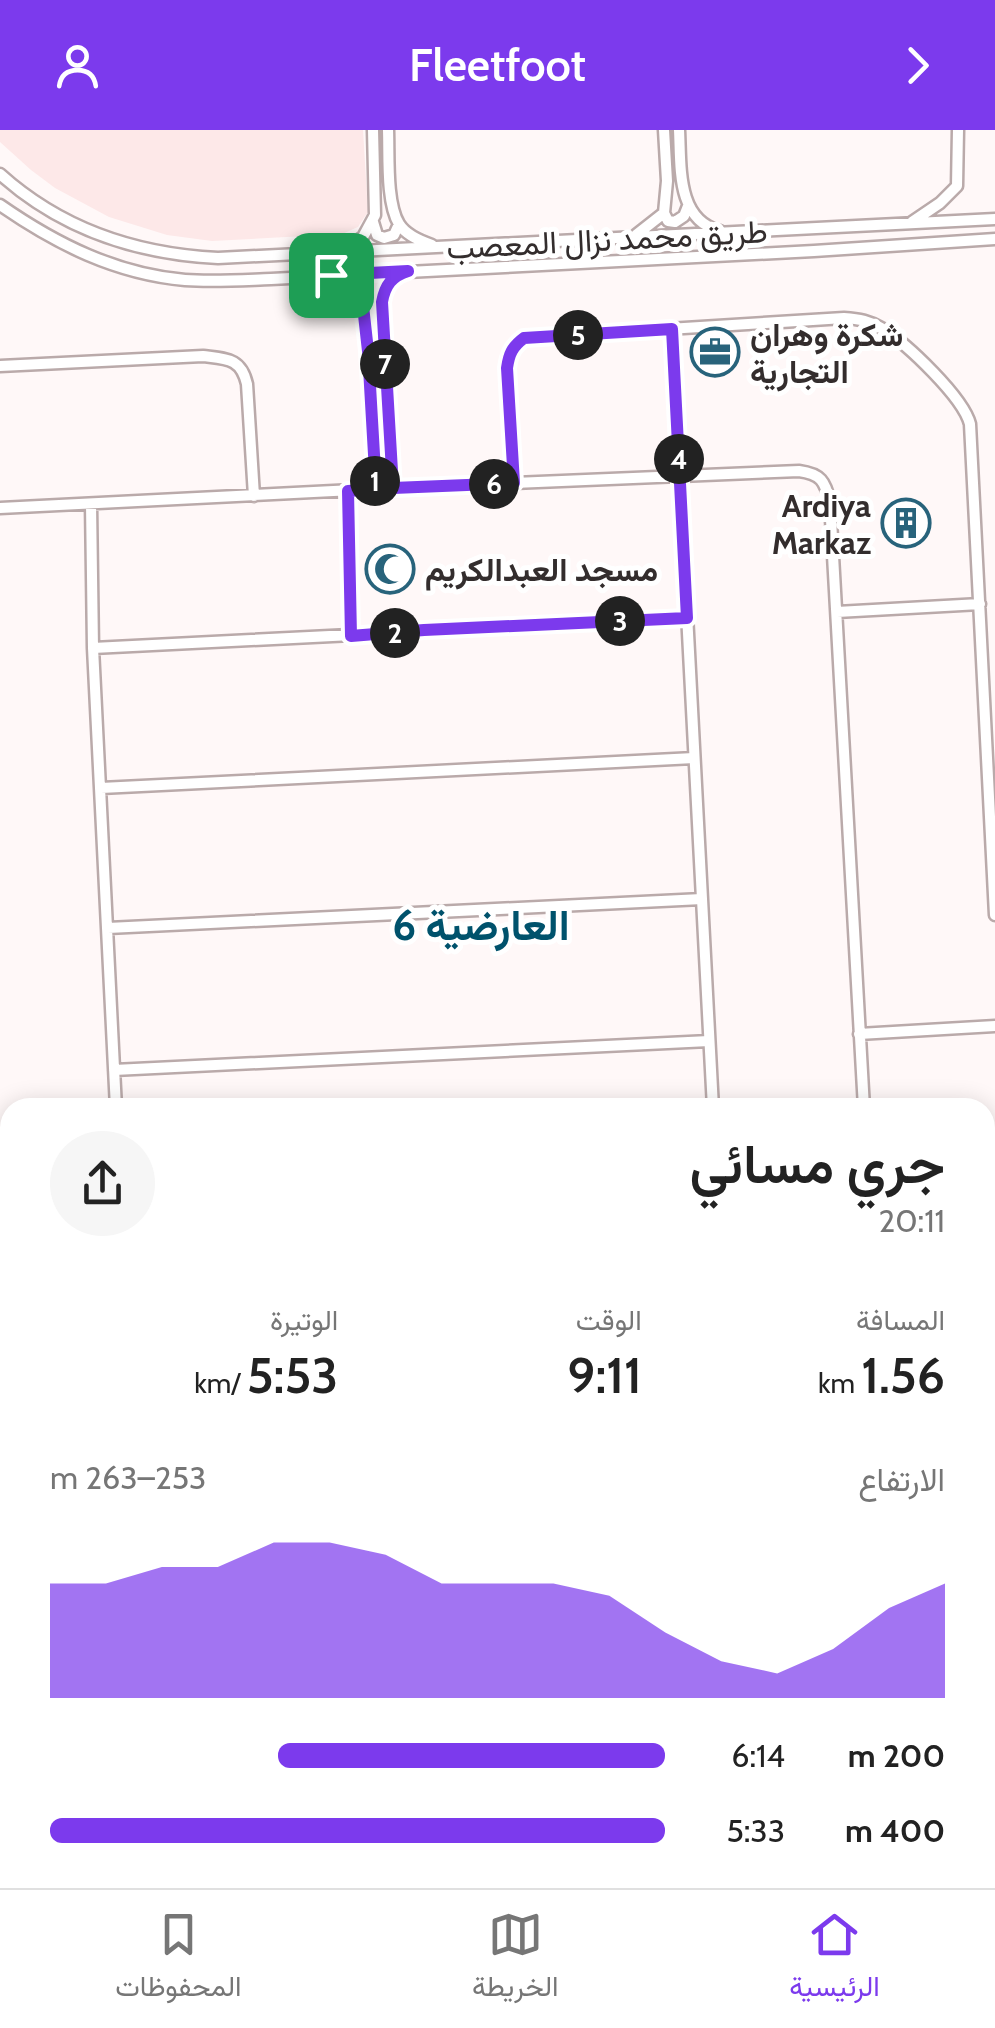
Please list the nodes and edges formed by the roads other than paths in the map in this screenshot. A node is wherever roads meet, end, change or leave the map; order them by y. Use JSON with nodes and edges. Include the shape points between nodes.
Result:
{"nodes":[{"id":1,"x":373,"y":130,"type":"edge"},
{"id":2,"x":388,"y":130,"type":"edge"},
{"id":3,"x":664,"y":130,"type":"edge"},
{"id":4,"x":679,"y":130,"type":"edge"},
{"id":5,"x":958,"y":130,"type":"edge"},
{"id":6,"x":0,"y":174,"type":"edge"},
{"id":7,"x":0,"y":205,"type":"edge"},
{"id":8,"x":688,"y":206,"type":"junction"},
{"id":9,"x":664,"y":213,"type":"junction"},
{"id":10,"x":995,"y":219,"type":"edge"},
{"id":11,"x":972,"y":220,"type":"junction"},
{"id":12,"x":373,"y":221,"type":"junction"},
{"id":13,"x":911,"y":222,"type":"junction"},
{"id":14,"x":399,"y":224,"type":"junction"},
{"id":15,"x":730,"y":233,"type":"junction"},
{"id":16,"x":630,"y":238,"type":"junction"},
{"id":17,"x":995,"y":239,"type":"edge"},
{"id":18,"x":888,"y":245,"type":"junction"},
{"id":19,"x":442,"y":248,"type":"junction"},
{"id":20,"x":341,"y":252,"type":"junction"},
{"id":21,"x":408,"y":271,"type":"junction"},
{"id":22,"x":331,"y":275,"type":"junction"},
{"id":23,"x":672,"y":329,"type":"junction"},
{"id":24,"x":368,"y":351,"type":"junction"},
{"id":25,"x":384,"y":351,"type":"junction"},
{"id":26,"x":0,"y":366,"type":"edge"},
{"id":27,"x":680,"y":474,"type":"junction"},
{"id":28,"x":514,"y":483,"type":"junction"},
{"id":29,"x":393,"y":488,"type":"junction"},
{"id":30,"x":376,"y":489,"type":"junction"},
{"id":31,"x":348,"y":491,"type":"junction"},
{"id":32,"x":254,"y":496,"type":"junction"},
{"id":33,"x":91,"y":504,"type":"junction"},
{"id":34,"x":0,"y":508,"type":"edge"},
{"id":35,"x":980,"y":604,"type":"junction"},
{"id":36,"x":837,"y":612,"type":"junction"},
{"id":37,"x":687,"y":618,"type":"junction"},
{"id":38,"x":351,"y":636,"type":"junction"},
{"id":39,"x":93,"y":648,"type":"junction"},
{"id":40,"x":694,"y":758,"type":"junction"},
{"id":41,"x":101,"y":788,"type":"junction"},
{"id":42,"x":702,"y":899,"type":"junction"},
{"id":43,"x":995,"y":916,"type":"edge"},
{"id":44,"x":108,"y":928,"type":"junction"},
{"id":45,"x":995,"y":1026,"type":"edge"},
{"id":46,"x":860,"y":1034,"type":"junction"},
{"id":47,"x":709,"y":1041,"type":"junction"},
{"id":48,"x":114,"y":1070,"type":"junction"},
{"id":49,"x":115,"y":1098,"type":"edge"},
{"id":50,"x":712,"y":1098,"type":"edge"},
{"id":51,"x":863,"y":1098,"type":"edge"}],
"edges":[{"from":1,"to":12,"type":"street"},
{"from":2,"to":14,"type":"street"},
{"from":3,"to":9,"type":"street"},
{"from":4,"to":8,"type":"street"},
{"from":5,"to":13,"type":"street","via":[[957,186]]},
{"from":6,"to":20,"type":"street","name":"طريق محمد نزال المعصب","via":[[81,228],[151,251],[218,258]]},
{"from":7,"to":22,"type":"street","name":"طريق محمد نزال المعصب","via":[[73,249],[158,276]]},
{"from":8,"to":9,"type":"street","via":[[675,222]]},
{"from":8,"to":15,"type":"street","via":[[702,224]]},
{"from":9,"to":16,"type":"street"},
{"from":10,"to":11,"type":"street","name":"طريق محمد نزال المعصب"},
{"from":11,"to":13,"type":"street","name":"طريق محمد نزال المعصب"},
{"from":11,"to":18,"type":"street","via":[[977,226],[970,235]]},
{"from":12,"to":14,"type":"street","via":[[381,238],[394,235]]},
{"from":12,"to":20,"type":"street"},
{"from":13,"to":15,"type":"street","name":"طريق محمد نزال المعصب"},
{"from":14,"to":19,"type":"street","via":[[419,241]]},
{"from":15,"to":16,"type":"street","name":"طريق محمد نزال المعصب"},
{"from":16,"to":19,"type":"street","name":"طريق محمد نزال المعصب"},
{"from":17,"to":18,"type":"street","name":"طريق محمد نزال المعصب"},
{"from":18,"to":21,"type":"street","name":"طريق محمد نزال المعصب"},
{"from":19,"to":20,"type":"street","name":"طريق محمد نزال المعصب"},
{"from":21,"to":22,"type":"street","name":"طريق محمد نزال المعصب"},
{"from":21,"to":25,"type":"street","via":[[384,293]]},
{"from":22,"to":24,"type":"street","via":[[360,290]]},
{"from":23,"to":27,"type":"street"},
{"from":23,"to":28,"type":"street","via":[[524,338],[515,345],[507,368]]},
{"from":23,"to":35,"type":"street","via":[[862,319],[909,350],[963,406],[970,424]]},
{"from":24,"to":25,"type":"street"},
{"from":24,"to":30,"type":"street"},
{"from":25,"to":29,"type":"street"},
{"from":26,"to":32,"type":"street","via":[[204,356],[236,363],[246,384]]},
{"from":27,"to":28,"type":"street"},
{"from":27,"to":36,"type":"street","via":[[799,470],[820,478],[830,502]]},
{"from":27,"to":37,"type":"street"},
{"from":28,"to":29,"type":"street"},
{"from":29,"to":30,"type":"street"},
{"from":30,"to":31,"type":"street"},
{"from":31,"to":32,"type":"street"},
{"from":31,"to":38,"type":"street"},
{"from":32,"to":33,"type":"street"},
{"from":33,"to":34,"type":"street"},
{"from":33,"to":39,"type":"street"},
{"from":35,"to":36,"type":"street"},
{"from":35,"to":43,"type":"street"},
{"from":36,"to":46,"type":"street"},
{"from":37,"to":38,"type":"street"},
{"from":37,"to":40,"type":"street"},
{"from":38,"to":39,"type":"street"},
{"from":39,"to":41,"type":"street"},
{"from":40,"to":41,"type":"street"},
{"from":40,"to":42,"type":"street"},
{"from":41,"to":44,"type":"street"},
{"from":42,"to":44,"type":"street"},
{"from":42,"to":47,"type":"street"},
{"from":44,"to":48,"type":"street"},
{"from":45,"to":46,"type":"street"},
{"from":46,"to":51,"type":"street"},
{"from":47,"to":48,"type":"street"},
{"from":47,"to":50,"type":"street"},
{"from":48,"to":49,"type":"street"}]}
